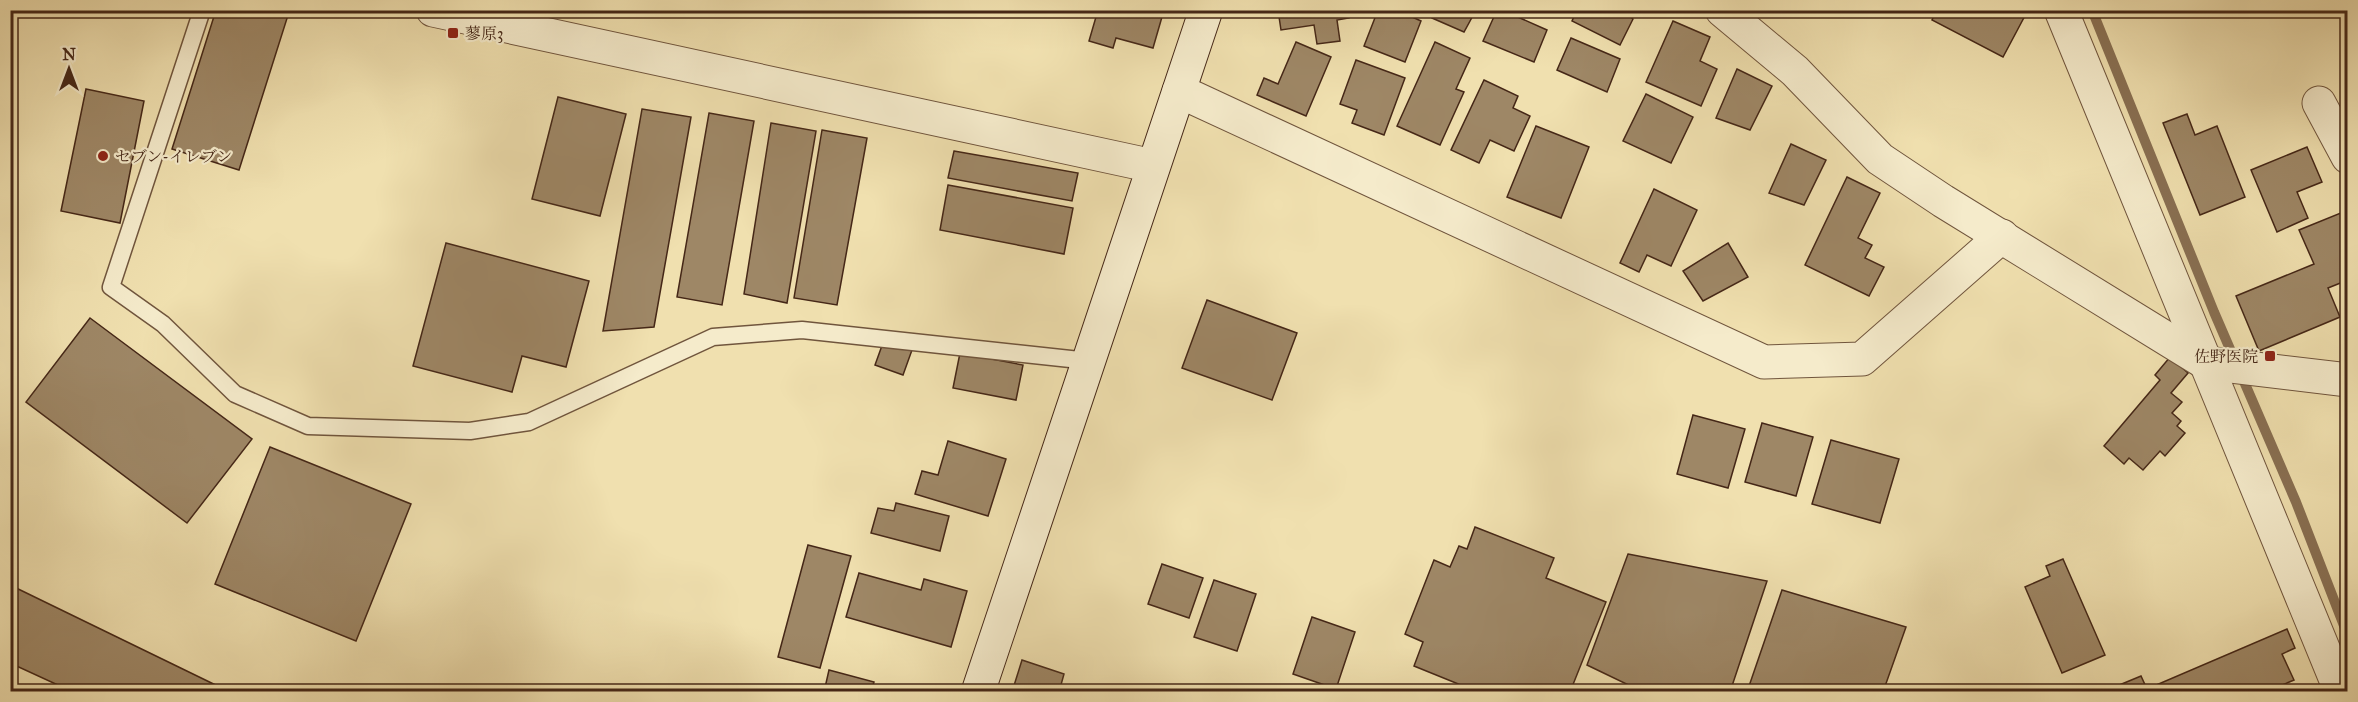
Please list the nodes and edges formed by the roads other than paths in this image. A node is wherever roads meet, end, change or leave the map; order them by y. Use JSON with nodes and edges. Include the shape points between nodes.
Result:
{"nodes":[{"id":1,"x":202,"y":10,"type":"edge"},
{"id":2,"x":433,"y":10,"type":"edge"},
{"id":3,"x":1206,"y":10,"type":"edge"},
{"id":4,"x":1722,"y":10,"type":"edge"},
{"id":5,"x":2061,"y":10,"type":"edge"},
{"id":6,"x":1179,"y":91,"type":"junction"},
{"id":7,"x":2319,"y":103,"type":"dead end"},
{"id":8,"x":2348,"y":157,"type":"edge"},
{"id":9,"x":1153,"y":166,"type":"junction"},
{"id":10,"x":2002,"y":236,"type":"junction"},
{"id":11,"x":1089,"y":360,"type":"junction"},
{"id":12,"x":2206,"y":363,"type":"junction"},
{"id":13,"x":2348,"y":380,"type":"edge"},
{"id":14,"x":978,"y":692,"type":"edge"},
{"id":15,"x":2341,"y":692,"type":"edge"}],
"edges":[{"from":1,"to":11,"type":"lane","via":[[111,287],[163,324],[235,394],[308,426],[470,431],[530,422],[713,337],[802,330]]},
{"from":2,"to":9,"type":"street"},
{"from":3,"to":6,"type":"street"},
{"from":4,"to":10,"type":"street","via":[[1795,71],[1880,159]]},
{"from":5,"to":12,"type":"street"},
{"from":6,"to":9,"type":"street"},
{"from":6,"to":10,"type":"street","via":[[1764,362],[1862,359]]},
{"from":7,"to":8,"type":"street"},
{"from":9,"to":11,"type":"street"},
{"from":10,"to":12,"type":"street"},
{"from":11,"to":14,"type":"street"},
{"from":12,"to":13,"type":"street"},
{"from":12,"to":15,"type":"street"}]}
